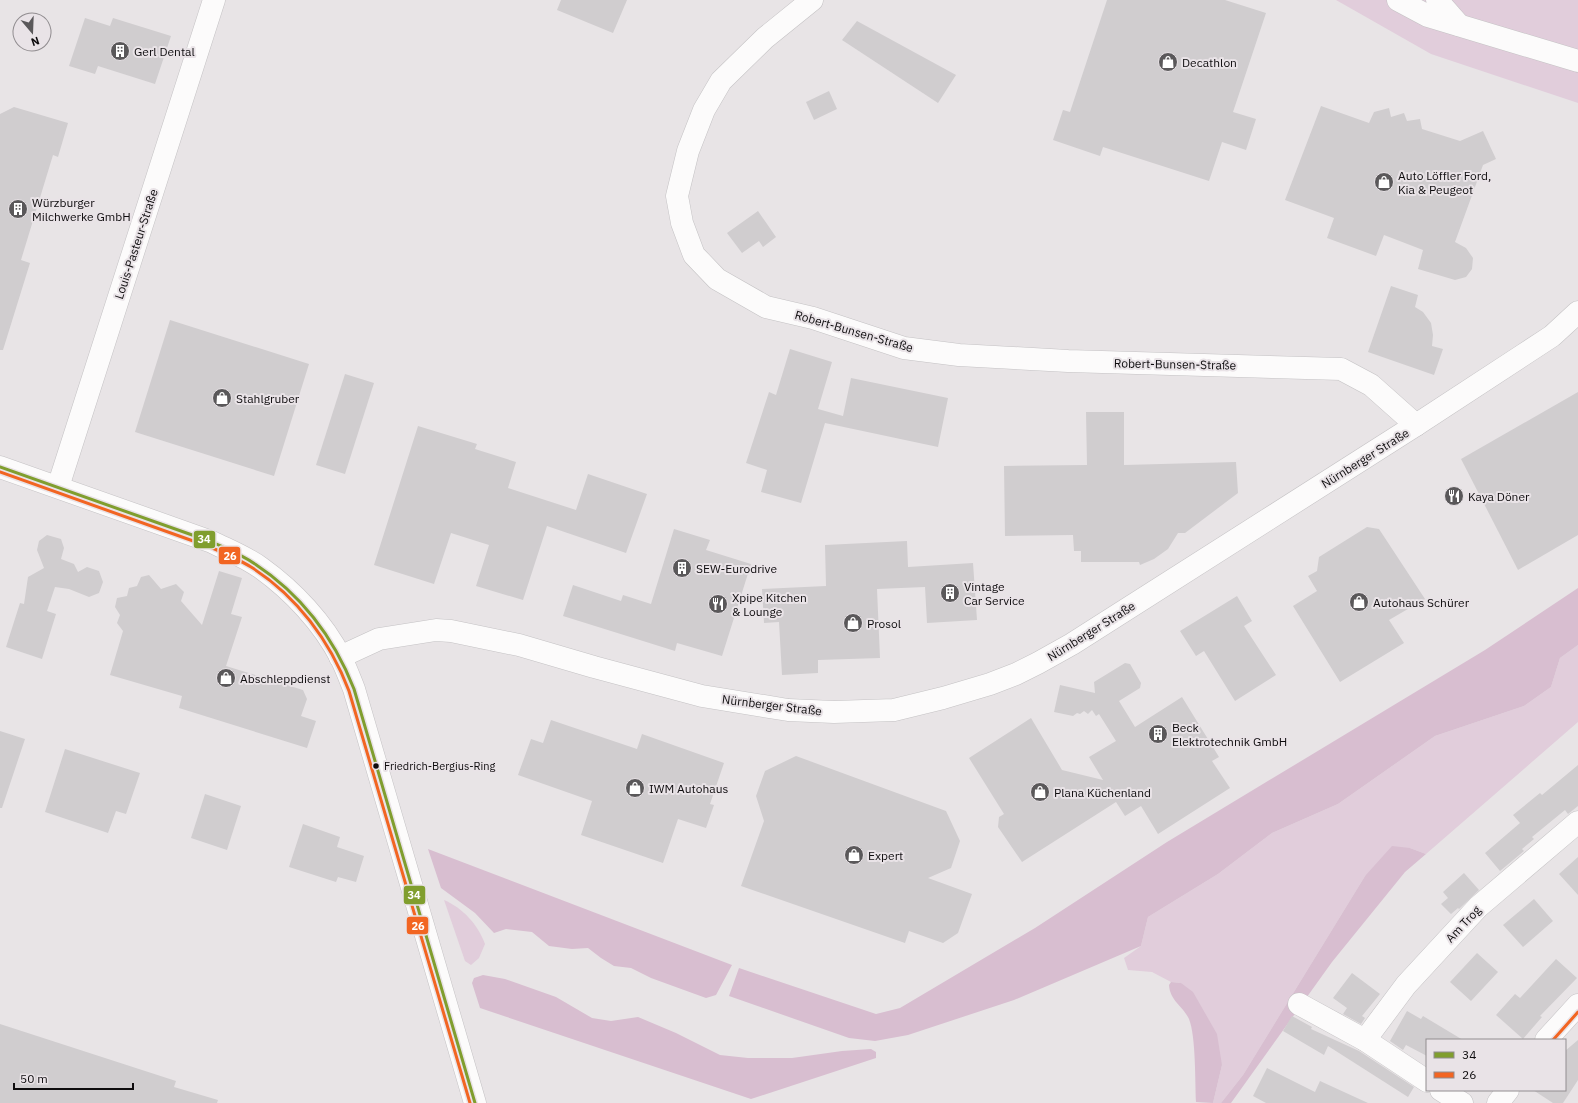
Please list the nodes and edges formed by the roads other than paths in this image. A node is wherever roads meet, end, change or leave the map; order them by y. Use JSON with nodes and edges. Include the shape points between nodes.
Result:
{"nodes":[{"id":1,"x":214,"y":0,"type":"edge"},
{"id":2,"x":812,"y":0,"type":"edge"},
{"id":3,"x":1398,"y":0,"type":"edge"},
{"id":4,"x":1437,"y":0,"type":"edge"},
{"id":5,"x":1462,"y":27,"type":"junction"},
{"id":6,"x":1578,"y":61,"type":"edge"},
{"id":7,"x":1578,"y":312,"type":"edge"},
{"id":8,"x":1416,"y":425,"type":"junction"},
{"id":9,"x":0,"y":467,"type":"edge"},
{"id":10,"x":58,"y":487,"type":"junction"},
{"id":11,"x":340,"y":657,"type":"junction"},
{"id":12,"x":1578,"y":822,"type":"edge"},
{"id":13,"x":1299,"y":1004,"type":"dead end"},
{"id":14,"x":1578,"y":1005,"type":"edge"},
{"id":15,"x":1547,"y":1039,"type":"edge"},
{"id":16,"x":1364,"y":1040,"type":"junction"},
{"id":17,"x":1426,"y":1080,"type":"edge"},
{"id":18,"x":1444,"y":1091,"type":"edge"},
{"id":19,"x":1507,"y":1091,"type":"edge"},
{"id":20,"x":475,"y":1103,"type":"edge"},
{"id":21,"x":1462,"y":1103,"type":"edge"},
{"id":22,"x":1498,"y":1103,"type":"edge"}],
"edges":[{"from":1,"to":10,"type":"main road","name":"Louis-Pasteur-Straße"},
{"from":2,"to":8,"type":"main road","name":"Robert-Bunsen-Straße","via":[[765,38],[721,81],[704,110],[688,151],[677,196],[682,223],[694,255],[718,279],[766,307],[813,318],[904,348],[959,355],[1068,361],[1341,369],[1372,385]]},
{"from":3,"to":5,"type":"main road","via":[[1428,16]]},
{"from":4,"to":5,"type":"main road"},
{"from":5,"to":6,"type":"main road"},
{"from":7,"to":8,"type":"main road","name":"Nürnberger Straße","via":[[1552,336]]},
{"from":8,"to":11,"type":"main road","name":"Nürnberger Straße","via":[[1072,644],[1038,663],[990,684],[894,710],[796,710],[718,699],[519,645],[451,631],[436,630],[379,640]]},
{"from":9,"to":10,"type":"main road"},
{"from":10,"to":11,"type":"main road","via":[[212,542],[260,568],[297,598]]},
{"from":11,"to":20,"type":"main road","via":[[354,689]]},
{"from":12,"to":16,"type":"main road","name":"Am Trog","via":[[1478,907],[1406,985]]},
{"from":13,"to":16,"type":"main road"},
{"from":14,"to":15,"type":"main road"},
{"from":16,"to":17,"type":"main road"},
{"from":18,"to":21,"type":"main road"},
{"from":19,"to":22,"type":"main road"}]}
